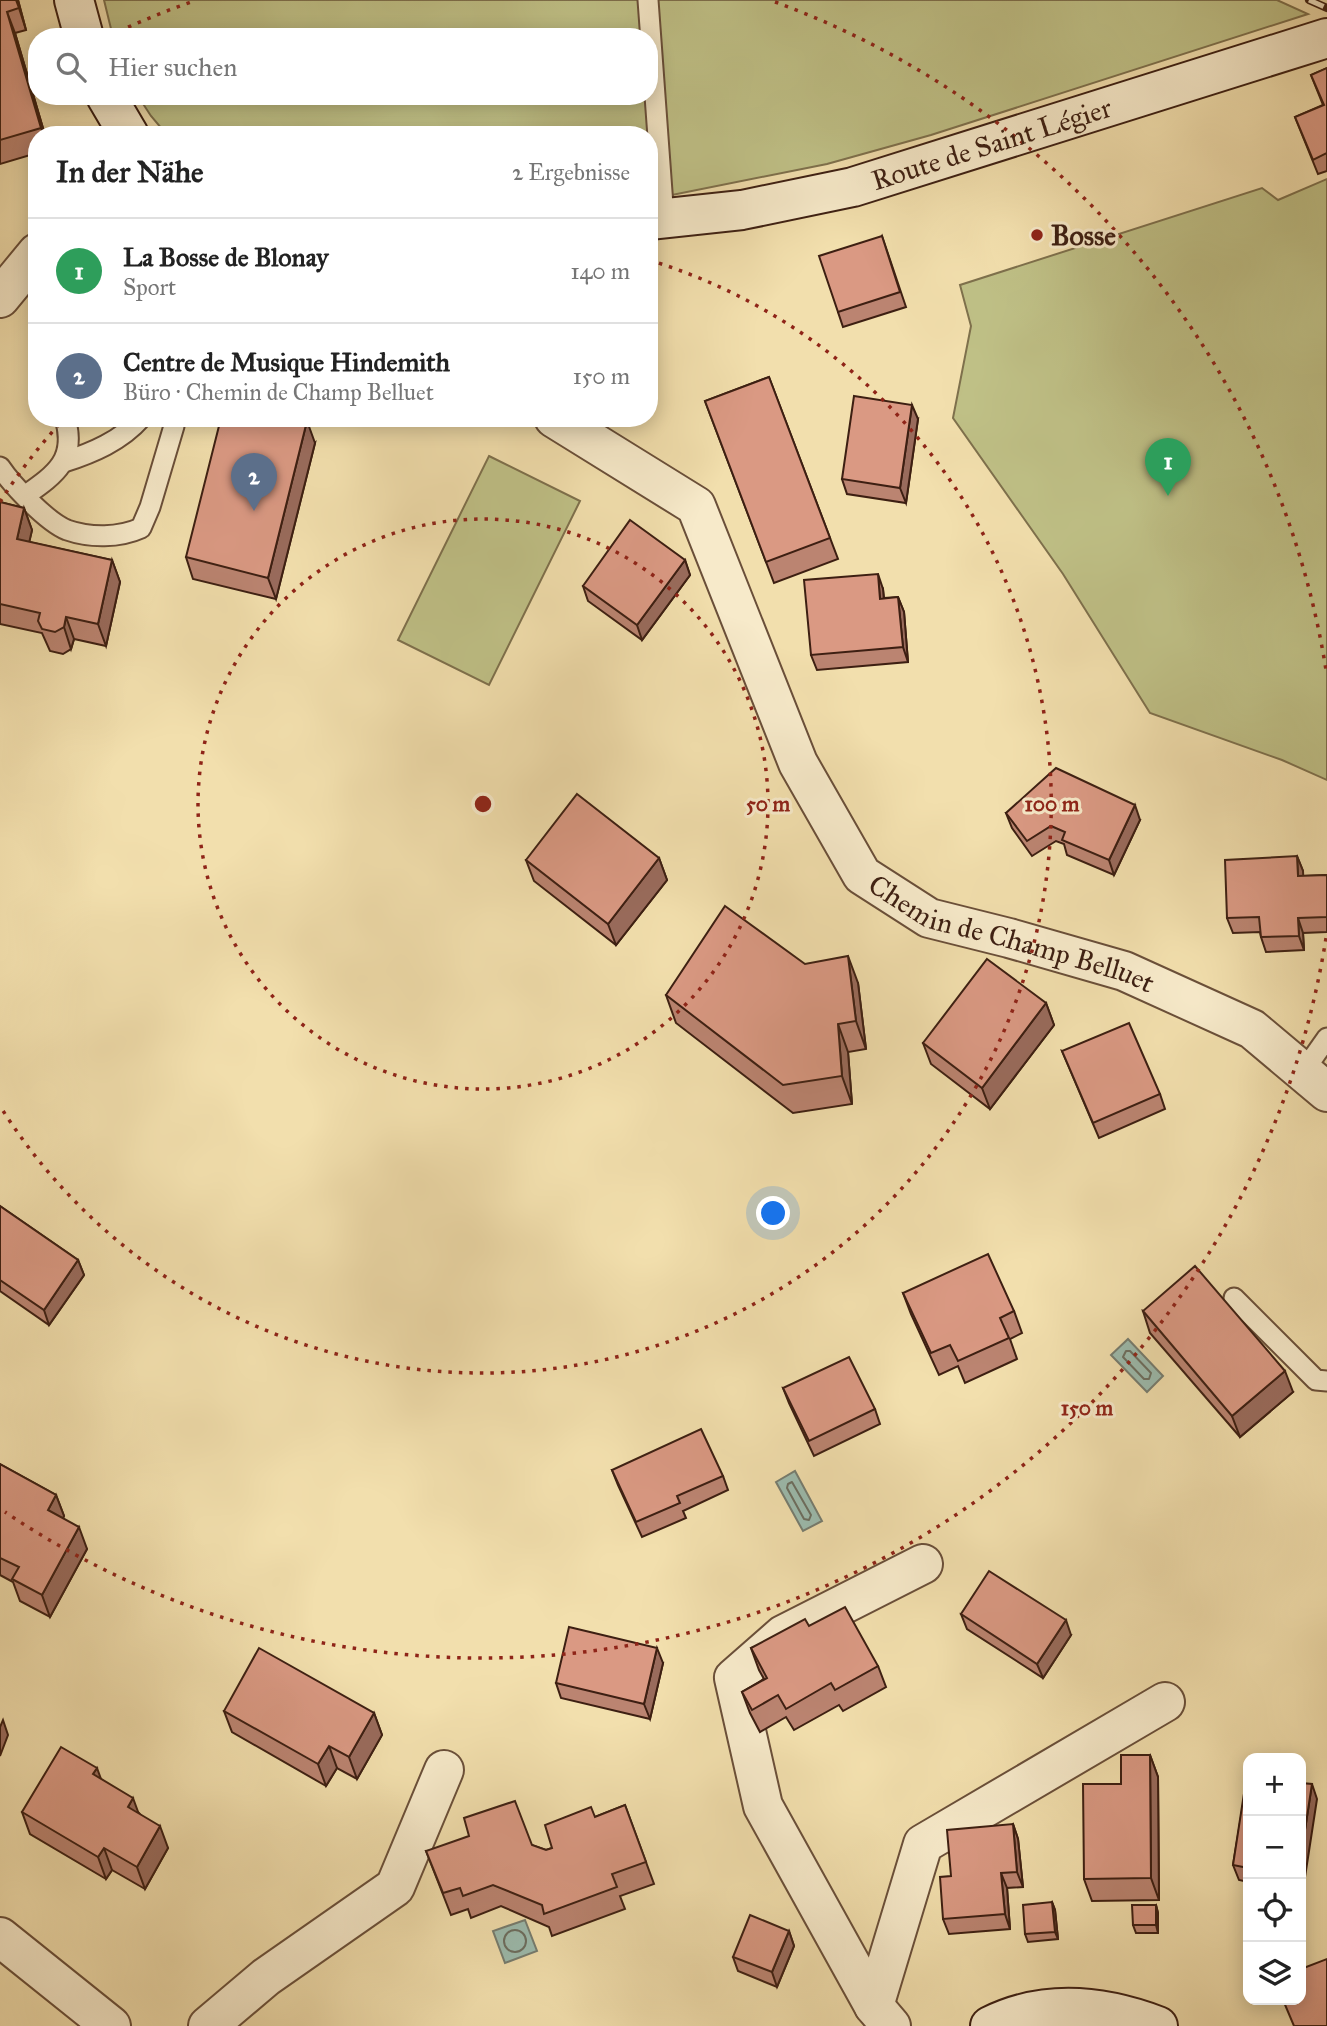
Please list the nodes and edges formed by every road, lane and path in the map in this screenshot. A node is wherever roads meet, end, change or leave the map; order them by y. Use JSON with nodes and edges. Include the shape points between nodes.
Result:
{"nodes":[{"id":1,"x":74,"y":0,"type":"edge"},
{"id":2,"x":648,"y":0,"type":"edge"},
{"id":3,"x":82,"y":28,"type":"edge"},
{"id":4,"x":649,"y":28,"type":"edge"},
{"id":5,"x":1327,"y":38,"type":"edge"},
{"id":6,"x":111,"y":105,"type":"edge"},
{"id":7,"x":652,"y":105,"type":"edge"},
{"id":8,"x":124,"y":126,"type":"edge"},
{"id":9,"x":653,"y":126,"type":"edge"},
{"id":10,"x":658,"y":220,"type":"edge"},
{"id":11,"x":28,"y":241,"type":"edge"},
{"id":12,"x":0,"y":248,"type":"edge"},
{"id":13,"x":28,"y":264,"type":"edge"},
{"id":14,"x":0,"y":298,"type":"edge"},
{"id":15,"x":68,"y":427,"type":"edge"},
{"id":16,"x":130,"y":427,"type":"edge"},
{"id":17,"x":174,"y":427,"type":"edge"},
{"id":18,"x":569,"y":427,"type":"edge"},
{"id":19,"x":64,"y":463,"type":"junction"},
{"id":20,"x":0,"y":467,"type":"edge"},
{"id":21,"x":26,"y":495,"type":"junction"},
{"id":22,"x":1327,"y":1038,"type":"edge"},
{"id":23,"x":1315,"y":1082,"type":"edge"},
{"id":24,"x":1234,"y":1298,"type":"dead end"},
{"id":25,"x":1327,"y":1381,"type":"edge"},
{"id":26,"x":923,"y":1564,"type":"dead end"},
{"id":27,"x":1165,"y":1702,"type":"dead end"},
{"id":28,"x":444,"y":1770,"type":"dead end"},
{"id":29,"x":0,"y":1937,"type":"edge"},
{"id":30,"x":883,"y":2016,"type":"edge"},
{"id":31,"x":111,"y":2026,"type":"edge"},
{"id":32,"x":208,"y":2026,"type":"edge"},
{"id":33,"x":990,"y":2026,"type":"edge"},
{"id":34,"x":1158,"y":2026,"type":"edge"}],
"edges":[{"from":1,"to":3,"type":"street"},
{"from":2,"to":4,"type":"lane"},
{"from":5,"to":10,"type":"street","name":"Route de Saint Légier","via":[[853,187],[742,210]]},
{"from":6,"to":8,"type":"street"},
{"from":7,"to":9,"type":"lane"},
{"from":11,"to":12,"type":"street"},
{"from":13,"to":14,"type":"street"},
{"from":15,"to":19,"type":"lane"},
{"from":16,"to":19,"type":"lane","via":[[91,454]]},
{"from":17,"to":21,"type":"lane","via":[[141,528],[125,535],[102,536],[66,530]]},
{"from":18,"to":23,"type":"street","name":"Chemin de Champ Belluet","via":[[696,506],[798,763],[862,875],[929,918],[1124,971],[1251,1029]]},
{"from":19,"to":21,"type":"lane"},
{"from":20,"to":21,"type":"lane"},
{"from":22,"to":23,"type":"lane"},
{"from":24,"to":25,"type":"lane","via":[[1316,1380]]},
{"from":26,"to":30,"type":"street","via":[[783,1635],[734,1678],[763,1806]]},
{"from":27,"to":30,"type":"street","via":[[923,1844]]},
{"from":28,"to":32,"type":"street","via":[[395,1887],[266,1977]]},
{"from":29,"to":31,"type":"street"},
{"from":33,"to":34,"type":"street","via":[[1026,2013],[1080,2008],[1106,2010]]}]}
